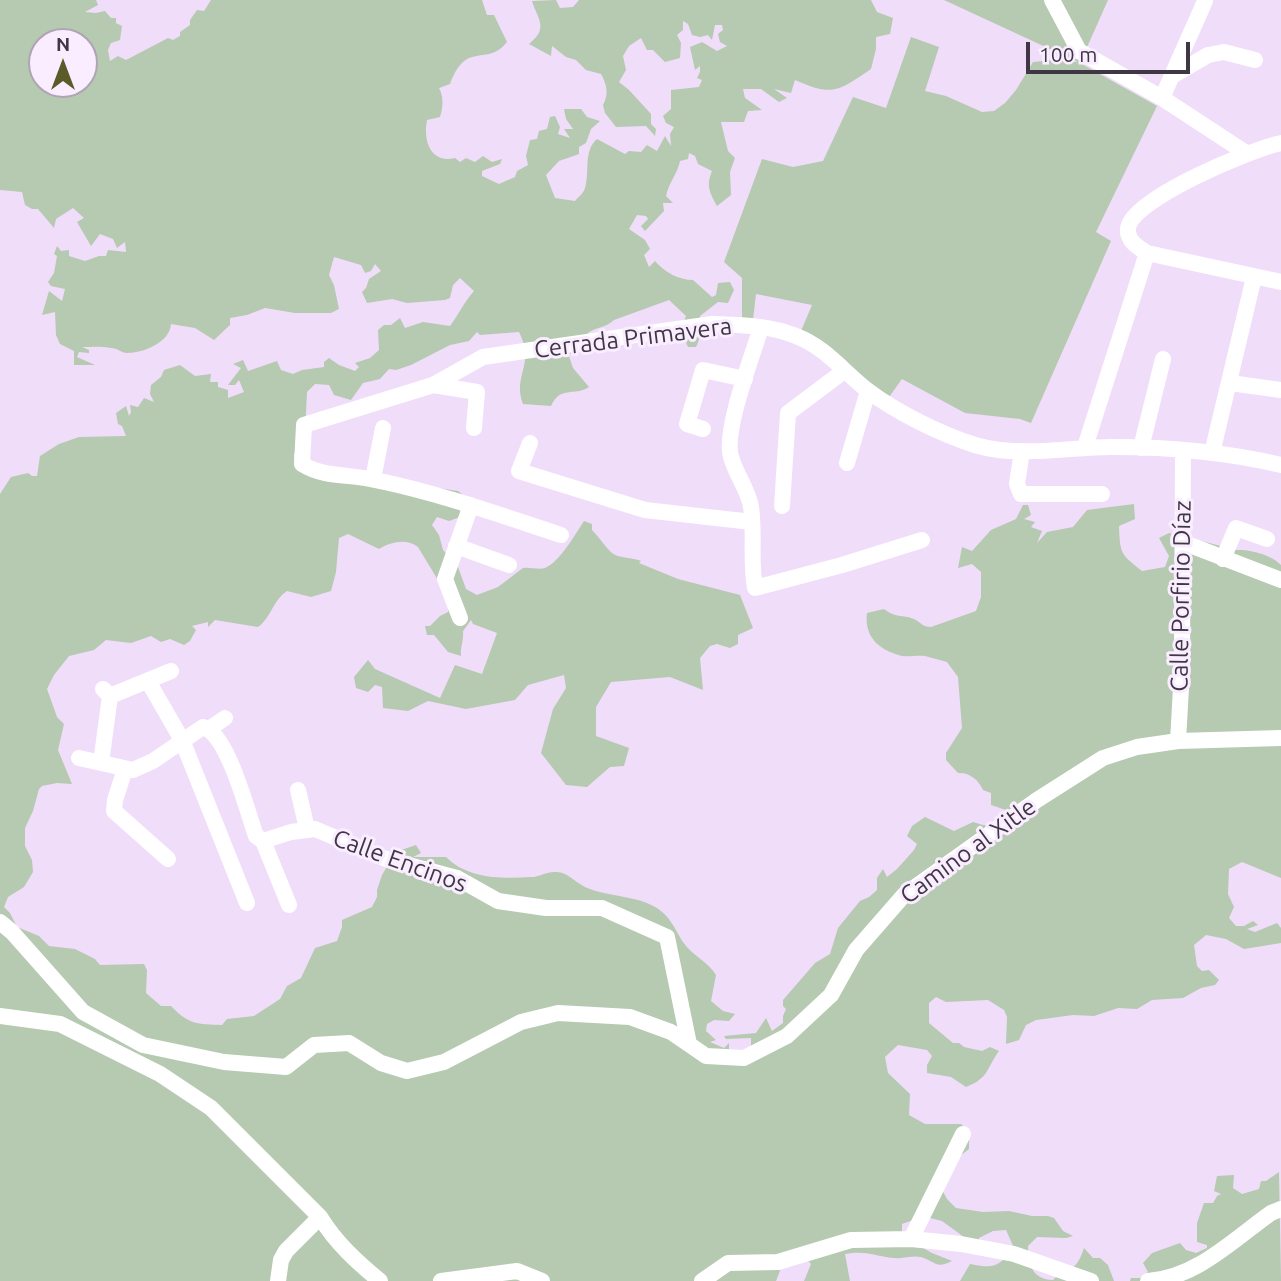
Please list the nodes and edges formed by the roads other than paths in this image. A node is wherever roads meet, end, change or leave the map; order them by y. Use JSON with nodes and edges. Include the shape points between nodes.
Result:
{"nodes":[{"id":1,"x":1052,"y":0,"type":"edge"},
{"id":2,"x":1205,"y":1,"type":"edge"},
{"id":3,"x":1255,"y":60,"type":"dead end"},
{"id":4,"x":1172,"y":76,"type":"junction"},
{"id":5,"x":1162,"y":98,"type":"junction"},
{"id":6,"x":1281,"y":143,"type":"edge"},
{"id":7,"x":1246,"y":153,"type":"junction"},
{"id":8,"x":1147,"y":253,"type":"junction"},
{"id":9,"x":1254,"y":277,"type":"junction"},
{"id":10,"x":1281,"y":282,"type":"edge"},
{"id":11,"x":761,"y":327,"type":"junction"},
{"id":12,"x":1163,"y":359,"type":"dead end"},
{"id":13,"x":844,"y":371,"type":"junction"},
{"id":14,"x":745,"y":379,"type":"junction"},
{"id":15,"x":1230,"y":383,"type":"junction"},
{"id":16,"x":433,"y":385,"type":"junction"},
{"id":17,"x":1281,"y":390,"type":"edge"},
{"id":18,"x":868,"y":391,"type":"junction"},
{"id":19,"x":383,"y":428,"type":"dead end"},
{"id":20,"x":474,"y":428,"type":"dead end"},
{"id":21,"x":703,"y":429,"type":"dead end"},
{"id":22,"x":530,"y":443,"type":"dead end"},
{"id":23,"x":1085,"y":447,"type":"junction"},
{"id":24,"x":1140,"y":448,"type":"junction"},
{"id":25,"x":1022,"y":451,"type":"junction"},
{"id":26,"x":1182,"y":451,"type":"junction"},
{"id":27,"x":1212,"y":453,"type":"junction"},
{"id":28,"x":847,"y":463,"type":"dead end"},
{"id":29,"x":1281,"y":465,"type":"edge"},
{"id":30,"x":373,"y":479,"type":"junction"},
{"id":31,"x":1102,"y":494,"type":"dead end"},
{"id":32,"x":471,"y":505,"type":"junction"},
{"id":33,"x":782,"y":506,"type":"dead end"},
{"id":34,"x":752,"y":522,"type":"junction"},
{"id":35,"x":561,"y":535,"type":"dead end"},
{"id":36,"x":1267,"y":539,"type":"dead end"},
{"id":37,"x":922,"y":540,"type":"dead end"},
{"id":38,"x":1182,"y":542,"type":"junction"},
{"id":39,"x":456,"y":546,"type":"junction"},
{"id":40,"x":1223,"y":559,"type":"junction"},
{"id":41,"x":509,"y":565,"type":"dead end"},
{"id":42,"x":1281,"y":580,"type":"edge"},
{"id":43,"x":460,"y":618,"type":"dead end"},
{"id":44,"x":172,"y":671,"type":"dead end"},
{"id":45,"x":148,"y":681,"type":"junction"},
{"id":46,"x":225,"y":718,"type":"dead end"},
{"id":47,"x":209,"y":729,"type":"junction"},
{"id":48,"x":1281,"y":738,"type":"edge"},
{"id":49,"x":182,"y":740,"type":"junction"},
{"id":50,"x":1178,"y":741,"type":"junction"},
{"id":51,"x":79,"y":758,"type":"dead end"},
{"id":52,"x":101,"y":763,"type":"junction"},
{"id":53,"x":125,"y":769,"type":"junction"},
{"id":54,"x":298,"y":790,"type":"dead end"},
{"id":55,"x":307,"y":829,"type":"junction"},
{"id":56,"x":263,"y":841,"type":"junction"},
{"id":57,"x":168,"y":859,"type":"dead end"},
{"id":58,"x":247,"y":903,"type":"dead end"},
{"id":59,"x":289,"y":905,"type":"dead end"},
{"id":60,"x":0,"y":922,"type":"edge"},
{"id":61,"x":0,"y":1016,"type":"edge"},
{"id":62,"x":689,"y":1044,"type":"junction"},
{"id":63,"x":963,"y":1134,"type":"dead end"},
{"id":64,"x":1281,"y":1209,"type":"edge"},
{"id":65,"x":320,"y":1217,"type":"junction"},
{"id":66,"x":911,"y":1239,"type":"junction"},
{"id":67,"x":278,"y":1281,"type":"edge"},
{"id":68,"x":380,"y":1281,"type":"edge"},
{"id":69,"x":441,"y":1281,"type":"edge"},
{"id":70,"x":542,"y":1281,"type":"edge"},
{"id":71,"x":702,"y":1281,"type":"edge"},
{"id":72,"x":1091,"y":1281,"type":"edge"},
{"id":73,"x":1148,"y":1281,"type":"edge"}],
"edges":[{"from":1,"to":5,"type":"street","via":[[1079,51]]},
{"from":2,"to":4,"type":"street"},
{"from":3,"to":4,"type":"street","via":[[1224,52],[1208,55]]},
{"from":4,"to":5,"type":"street"},
{"from":5,"to":7,"type":"street"},
{"from":6,"to":7,"type":"street"},
{"from":7,"to":8,"type":"street","via":[[1141,208],[1128,229],[1134,245]]},
{"from":8,"to":9,"type":"street"},
{"from":8,"to":23,"type":"street"},
{"from":9,"to":10,"type":"street"},
{"from":9,"to":15,"type":"street"},
{"from":11,"to":13,"type":"street","name":"Cerrada Primavera","via":[[795,335],[822,349]]},
{"from":11,"to":14,"type":"street"},
{"from":11,"to":16,"type":"street","name":"Cerrada Primavera","via":[[712,324],[483,357]]},
{"from":12,"to":24,"type":"street"},
{"from":13,"to":18,"type":"street","name":"Cerrada Primavera"},
{"from":13,"to":33,"type":"street","via":[[788,414]]},
{"from":14,"to":21,"type":"street","via":[[703,370],[687,424]]},
{"from":14,"to":34,"type":"street","via":[[730,450],[749,500]]},
{"from":15,"to":17,"type":"street"},
{"from":15,"to":27,"type":"street"},
{"from":16,"to":20,"type":"street","via":[[477,392]]},
{"from":16,"to":30,"type":"street","name":"Cerrada Primavera","via":[[304,425],[302,464],[314,472]]},
{"from":18,"to":25,"type":"street","name":"Cerrada Primavera","via":[[977,446]]},
{"from":18,"to":28,"type":"street"},
{"from":19,"to":30,"type":"street"},
{"from":22,"to":34,"type":"street","via":[[519,471],[645,510]]},
{"from":23,"to":24,"type":"street","name":"Cerrada Primavera"},
{"from":23,"to":25,"type":"street","name":"Cerrada Primavera"},
{"from":24,"to":26,"type":"street","name":"Cerrada Primavera"},
{"from":25,"to":31,"type":"street","via":[[1017,484],[1021,494]]},
{"from":26,"to":27,"type":"street","name":"Cerrada Primavera"},
{"from":26,"to":38,"type":"street","name":"Calle Porfirio Díaz"},
{"from":27,"to":29,"type":"street","name":"Cerrada Primavera"},
{"from":30,"to":32,"type":"street","name":"Cerrada Primavera"},
{"from":32,"to":35,"type":"street","name":"Cerrada Primavera"},
{"from":32,"to":39,"type":"street"},
{"from":34,"to":37,"type":"street","via":[[755,588]]},
{"from":36,"to":40,"type":"street","via":[[1236,528]]},
{"from":38,"to":40,"type":"street"},
{"from":38,"to":50,"type":"street","name":"Calle Porfirio Díaz"},
{"from":39,"to":41,"type":"street"},
{"from":39,"to":43,"type":"street","via":[[445,579]]},
{"from":40,"to":42,"type":"street"},
{"from":44,"to":45,"type":"street"},
{"from":45,"to":49,"type":"street"},
{"from":45,"to":52,"type":"street","via":[[106,693]]},
{"from":46,"to":47,"type":"street"},
{"from":47,"to":49,"type":"street","via":[[203,727]]},
{"from":47,"to":56,"type":"street","via":[[226,752],[256,835]]},
{"from":48,"to":50,"type":"street","name":"Camino al Xitle"},
{"from":49,"to":53,"type":"street","via":[[153,761]]},
{"from":49,"to":58,"type":"street"},
{"from":50,"to":62,"type":"street","name":"Camino al Xitle","via":[[1103,758],[904,895],[856,950],[831,995],[787,1036],[744,1058],[706,1056]]},
{"from":51,"to":52,"type":"street"},
{"from":52,"to":53,"type":"street"},
{"from":53,"to":57,"type":"street","via":[[114,811]]},
{"from":54,"to":55,"type":"street"},
{"from":55,"to":56,"type":"street","name":"Calle Encinos"},
{"from":55,"to":62,"type":"street","name":"Calle Encinos","via":[[386,859],[457,878],[498,901],[546,908],[602,908],[667,937]]},
{"from":56,"to":59,"type":"street"},
{"from":60,"to":62,"type":"street","name":"Camino al Xitle","via":[[83,1012],[143,1045],[206,1060],[286,1067],[314,1045],[349,1043],[381,1063],[407,1071],[444,1062],[522,1022],[558,1013],[630,1017]]},
{"from":61,"to":65,"type":"street","via":[[60,1024],[160,1074],[211,1108]]},
{"from":63,"to":66,"type":"street"},
{"from":64,"to":73,"type":"street","via":[[1191,1271]]},
{"from":65,"to":67,"type":"street","via":[[286,1251]]},
{"from":65,"to":68,"type":"street","via":[[338,1243]]},
{"from":66,"to":71,"type":"street","via":[[851,1240],[778,1262],[728,1263]]},
{"from":66,"to":72,"type":"street","via":[[1014,1254]]},
{"from":69,"to":70,"type":"street","via":[[517,1271]]}]}
